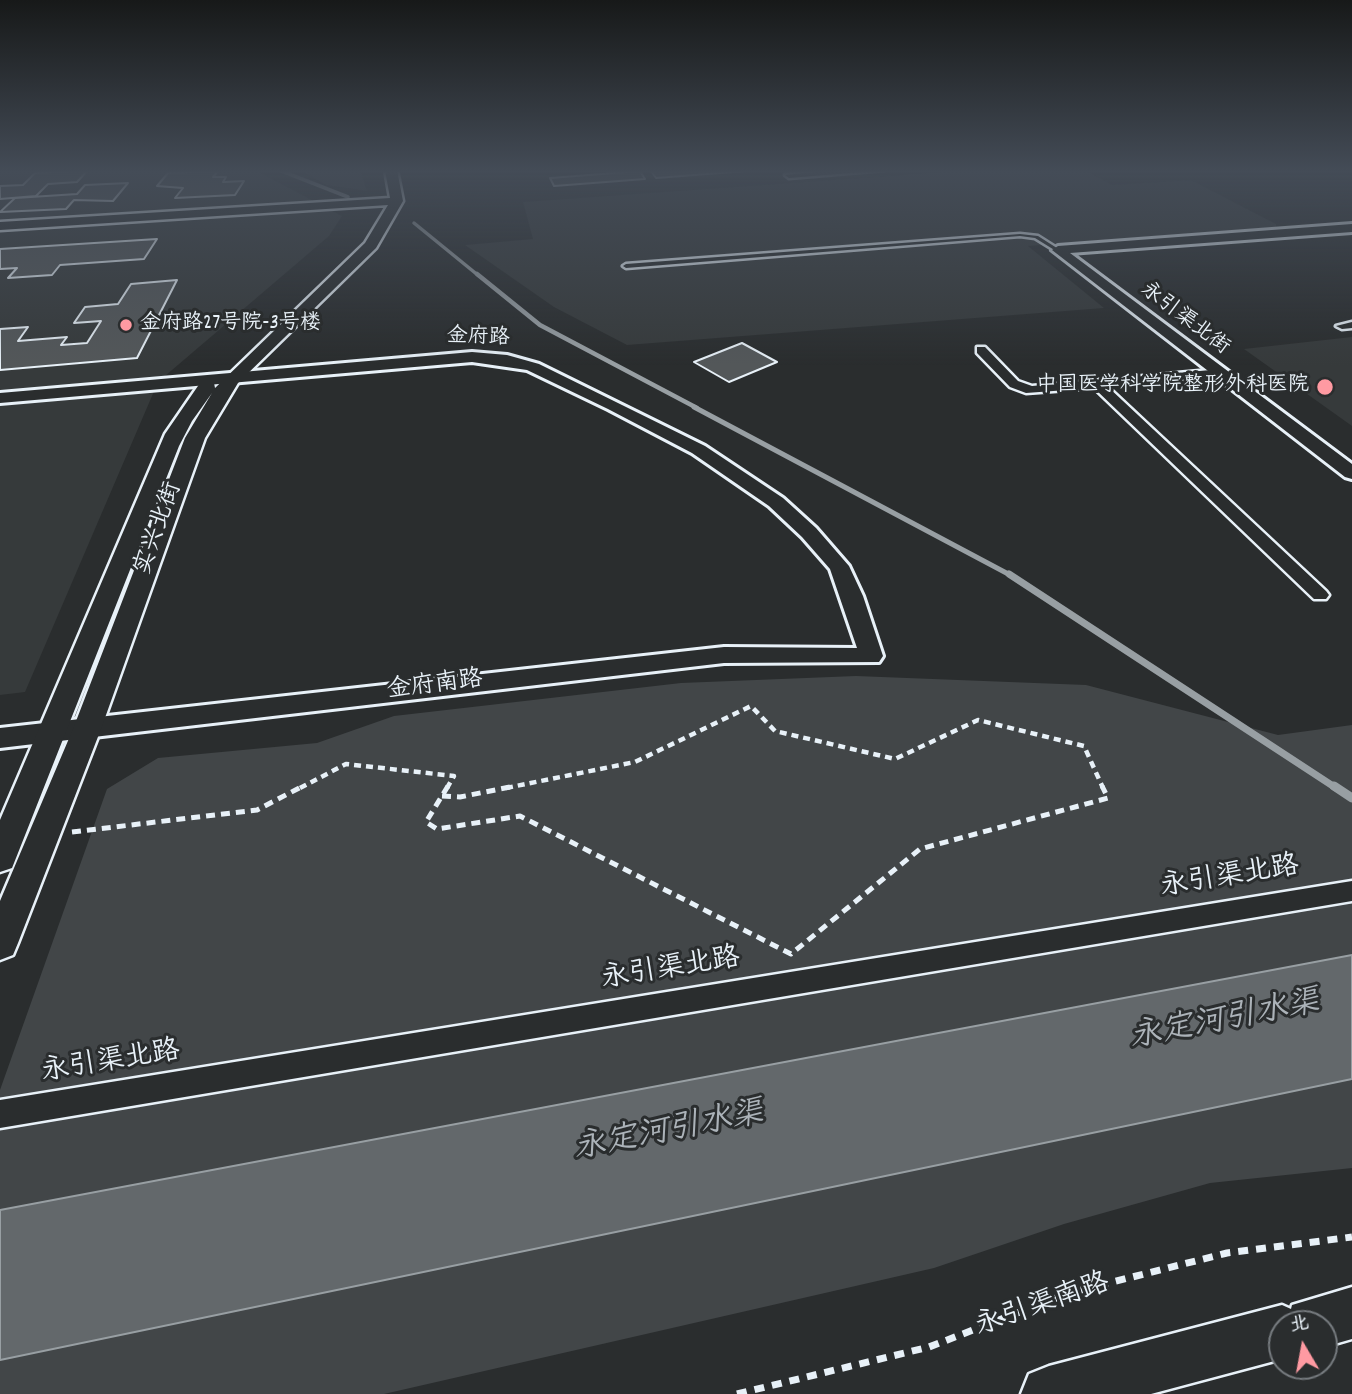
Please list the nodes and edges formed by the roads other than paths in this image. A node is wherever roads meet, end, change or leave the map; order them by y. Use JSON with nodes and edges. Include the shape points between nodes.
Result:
{"nodes":[{"id":1,"x":375,"y":235,"type":"edge"},
{"id":2,"x":1019,"y":235,"type":"edge"},
{"id":3,"x":1020,"y":235,"type":"edge"},
{"id":4,"x":1258,"y":235,"type":"edge"},
{"id":5,"x":1058,"y":250,"type":"junction"},
{"id":6,"x":626,"y":266,"type":"dead end"},
{"id":7,"x":981,"y":349,"type":"dead end"},
{"id":8,"x":1218,"y":372,"type":"junction"},
{"id":9,"x":222,"y":380,"type":"junction"},
{"id":10,"x":1097,"y":384,"type":"junction"},
{"id":11,"x":0,"y":398,"type":"edge"},
{"id":12,"x":1352,"y":472,"type":"edge"},
{"id":13,"x":1320,"y":595,"type":"dead end"},
{"id":14,"x":872,"y":656,"type":"joint"},
{"id":15,"x":87,"y":729,"type":"junction"},
{"id":16,"x":52,"y":732,"type":"junction"},
{"id":17,"x":0,"y":738,"type":"edge"},
{"id":18,"x":0,"y":858,"type":"edge"},
{"id":19,"x":1352,"y":891,"type":"edge"},
{"id":20,"x":0,"y":943,"type":"edge"},
{"id":21,"x":0,"y":1114,"type":"edge"},
{"id":22,"x":1268,"y":1336,"type":"edge"},
{"id":23,"x":1049,"y":1394,"type":"edge"}],
"edges":[{"from":1,"to":9,"type":"main road","name":"实兴北街","via":[[371,244]]},
{"from":2,"to":6,"type":"lane"},
{"from":3,"to":5,"type":"lane","via":[[1036,237]]},
{"from":4,"to":5,"type":"street"},
{"from":5,"to":8,"type":"street","name":"永引渠北街"},
{"from":7,"to":10,"type":"street","via":[[1021,387],[1044,390]]},
{"from":8,"to":10,"type":"street"},
{"from":8,"to":12,"type":"street","name":"永引渠北街"},
{"from":9,"to":11,"type":"street","name":"金府路"},
{"from":9,"to":14,"type":"street","name":"金府路","via":[[472,357],[533,367],[684,441],[796,516],[840,568]]},
{"from":9,"to":15,"type":"main road","name":"实兴北街","via":[[182,469]]},
{"from":9,"to":16,"type":"main road","name":"实兴北街","via":[[180,424],[162,461]]},
{"from":10,"to":13,"type":"street"},
{"from":14,"to":15,"type":"street","name":"金府南路","via":[[724,655]]},
{"from":15,"to":16,"type":"street","name":"金府南路"},
{"from":15,"to":20,"type":"main road","name":"实兴北街"},
{"from":16,"to":17,"type":"street","name":"金府南路"},
{"from":16,"to":18,"type":"main road","name":"实兴北街"},
{"from":19,"to":21,"type":"street","name":"永引渠北路"},
{"from":22,"to":23,"type":"main road"}]}
